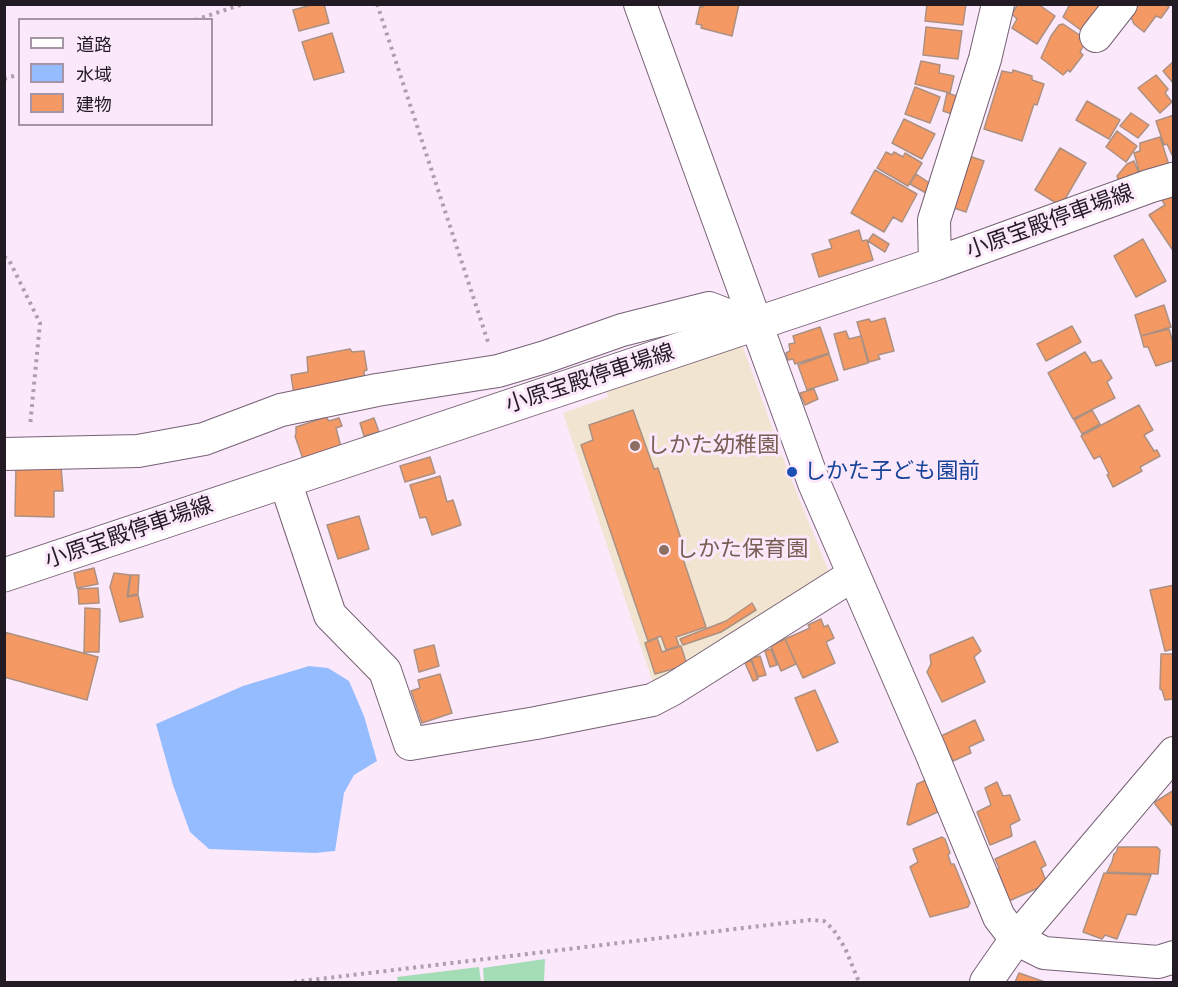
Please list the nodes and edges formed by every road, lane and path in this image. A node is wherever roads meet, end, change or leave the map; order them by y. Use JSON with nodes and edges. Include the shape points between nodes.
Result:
{"nodes":[{"id":1,"x":243,"y":4,"type":"edge"},
{"id":2,"x":378,"y":4,"type":"edge"},
{"id":3,"x":640,"y":4,"type":"edge"},
{"id":4,"x":998,"y":4,"type":"edge"},
{"id":5,"x":1121,"y":4,"type":"edge"},
{"id":6,"x":201,"y":18,"type":"edge"},
{"id":7,"x":1095,"y":36,"type":"dead end"},
{"id":8,"x":1173,"y":179,"type":"edge"},
{"id":9,"x":4,"y":257,"type":"edge"},
{"id":10,"x":935,"y":264,"type":"junction"},
{"id":11,"x":754,"y":325,"type":"junction"},
{"id":12,"x":498,"y":371,"type":"junction"},
{"id":13,"x":41,"y":426,"type":"dead end"},
{"id":14,"x":20,"y":444,"type":"edge"},
{"id":15,"x":285,"y":481,"type":"junction"},
{"id":16,"x":4,"y":575,"type":"edge"},
{"id":17,"x":853,"y":575,"type":"junction"},
{"id":18,"x":1173,"y":753,"type":"edge"},
{"id":19,"x":1016,"y":939,"type":"junction"},
{"id":20,"x":1173,"y":957,"type":"edge"},
{"id":21,"x":294,"y":982,"type":"edge"},
{"id":22,"x":859,"y":982,"type":"edge"},
{"id":23,"x":986,"y":982,"type":"edge"}],
"edges":[{"from":1,"to":6,"type":"path"},
{"from":2,"to":12,"type":"path"},
{"from":3,"to":11,"type":"street"},
{"from":4,"to":10,"type":"street","via":[[934,220]]},
{"from":5,"to":7,"type":"street"},
{"from":8,"to":10,"type":"main road","name":"小原宝殿停車場線"},
{"from":9,"to":14,"type":"path","via":[[40,322]]},
{"from":10,"to":11,"type":"main road","name":"小原宝殿停車場線"},
{"from":11,"to":12,"type":"street","via":[[709,308],[622,330]]},
{"from":11,"to":15,"type":"main road","name":"小原宝殿停車場線"},
{"from":11,"to":17,"type":"street"},
{"from":12,"to":14,"type":"street","via":[[281,410],[204,439],[138,451]]},
{"from":13,"to":14,"type":"path"},
{"from":15,"to":16,"type":"main road","name":"小原宝殿停車場線"},
{"from":15,"to":17,"type":"street","via":[[330,615],[385,671],[410,744],[652,700]]},
{"from":17,"to":19,"type":"street","via":[[999,917]]},
{"from":18,"to":19,"type":"street"},
{"from":19,"to":20,"type":"street","via":[[1044,952],[1158,962]]},
{"from":19,"to":23,"type":"street"},
{"from":21,"to":22,"type":"path","via":[[810,920],[824,921],[833,929]]}]}
